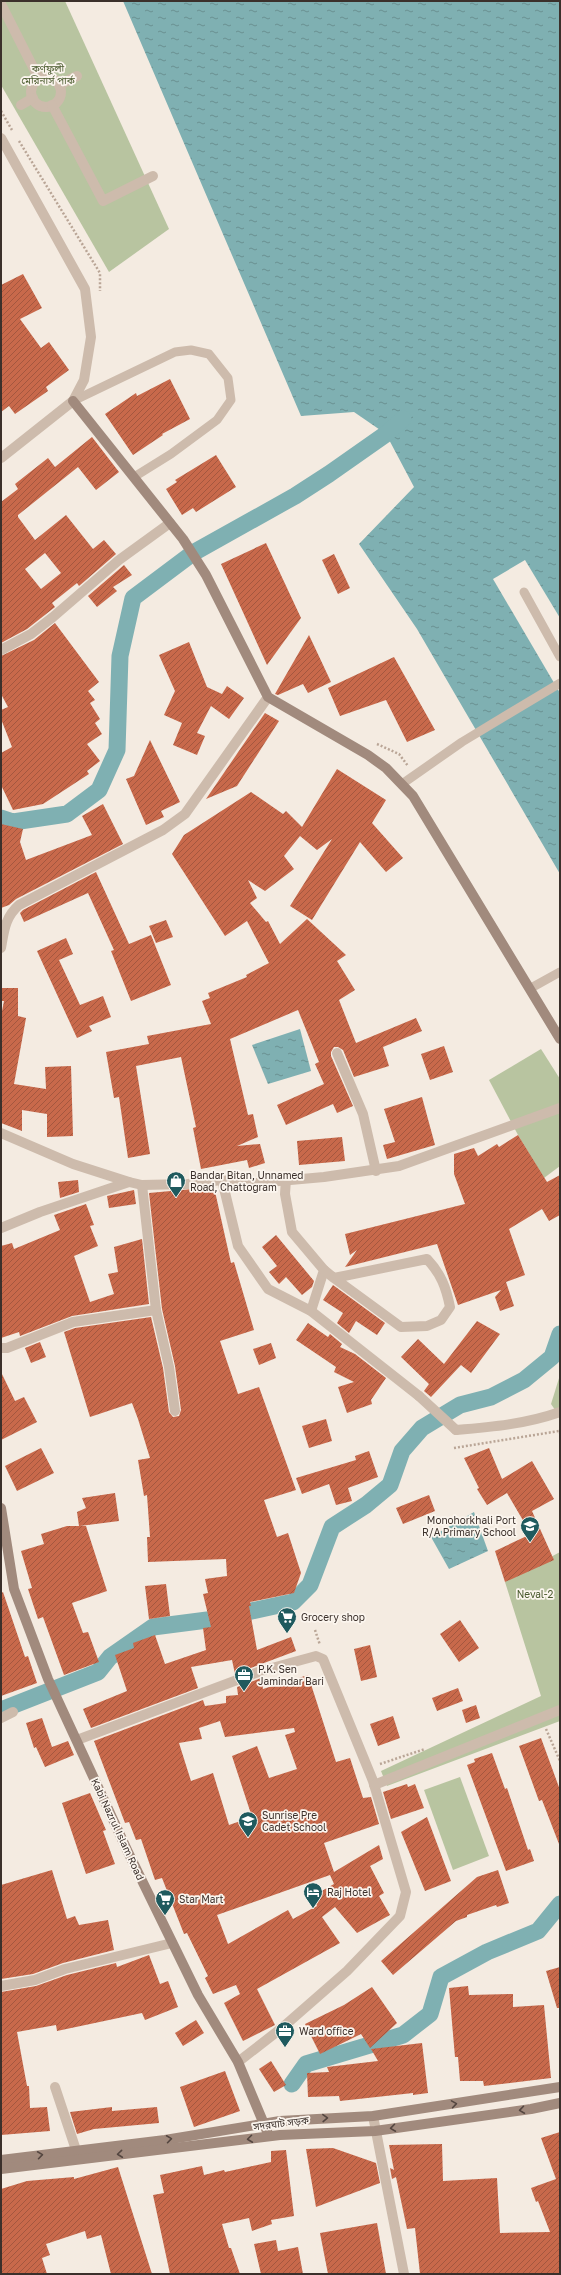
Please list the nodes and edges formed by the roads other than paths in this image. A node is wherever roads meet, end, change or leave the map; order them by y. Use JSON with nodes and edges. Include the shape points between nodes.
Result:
{"nodes":[{"id":1,"x":1,"y":4,"type":"edge"},
{"id":2,"x":77,"y":76,"type":"dead end"},
{"id":3,"x":39,"y":79,"type":"junction"},
{"id":4,"x":59,"y":85,"type":"junction"},
{"id":5,"x":32,"y":98,"type":"junction"},
{"id":6,"x":21,"y":105,"type":"dead end"},
{"id":7,"x":52,"y":105,"type":"junction"},
{"id":8,"x":1,"y":138,"type":"edge"},
{"id":9,"x":153,"y":176,"type":"dead end"},
{"id":10,"x":73,"y":401,"type":"junction"},
{"id":11,"x":1,"y":458,"type":"edge"},
{"id":12,"x":134,"y":477,"type":"junction"},
{"id":13,"x":170,"y":523,"type":"junction"},
{"id":14,"x":524,"y":592,"type":"dead end"},
{"id":15,"x":1,"y":650,"type":"edge"},
{"id":16,"x":560,"y":657,"type":"edge"},
{"id":17,"x":557,"y":685,"type":"edge"},
{"id":18,"x":268,"y":697,"type":"junction"},
{"id":19,"x":402,"y":784,"type":"junction"},
{"id":20,"x":1,"y":948,"type":"edge"},
{"id":21,"x":560,"y":972,"type":"edge"},
{"id":22,"x":531,"y":988,"type":"junction"},
{"id":23,"x":560,"y":1039,"type":"edge"},
{"id":24,"x":337,"y":1053,"type":"dead end"},
{"id":25,"x":560,"y":1108,"type":"edge"},
{"id":26,"x":1,"y":1133,"type":"edge"},
{"id":27,"x":376,"y":1170,"type":"junction"},
{"id":28,"x":286,"y":1179,"type":"junction"},
{"id":29,"x":222,"y":1180,"type":"junction"},
{"id":30,"x":128,"y":1182,"type":"junction"},
{"id":31,"x":142,"y":1185,"type":"junction"},
{"id":32,"x":1,"y":1228,"type":"edge"},
{"id":33,"x":324,"y":1270,"type":"junction"},
{"id":34,"x":334,"y":1278,"type":"junction"},
{"id":35,"x":156,"y":1310,"type":"junction"},
{"id":36,"x":311,"y":1311,"type":"junction"},
{"id":37,"x":1,"y":1348,"type":"edge"},
{"id":38,"x":175,"y":1411,"type":"dead end"},
{"id":39,"x":560,"y":1412,"type":"edge"},
{"id":40,"x":1,"y":1508,"type":"edge"},
{"id":41,"x":560,"y":1710,"type":"edge"},
{"id":42,"x":13,"y":1712,"type":"dead end"},
{"id":43,"x":1,"y":1718,"type":"edge"},
{"id":44,"x":77,"y":1740,"type":"junction"},
{"id":45,"x":374,"y":1784,"type":"junction"},
{"id":46,"x":172,"y":1943,"type":"junction"},
{"id":47,"x":1,"y":1986,"type":"edge"},
{"id":48,"x":238,"y":2062,"type":"junction"},
{"id":49,"x":55,"y":2087,"type":"dead end"},
{"id":50,"x":560,"y":2087,"type":"edge"},
{"id":51,"x":560,"y":2103,"type":"edge"},
{"id":52,"x":373,"y":2116,"type":"junction"},
{"id":53,"x":265,"y":2124,"type":"junction"},
{"id":54,"x":375,"y":2131,"type":"junction"},
{"id":55,"x":269,"y":2136,"type":"junction"},
{"id":56,"x":76,"y":2150,"type":"junction"},
{"id":57,"x":1,"y":2160,"type":"edge"},
{"id":58,"x":1,"y":2170,"type":"edge"},
{"id":59,"x":404,"y":2274,"type":"edge"}],
"edges":[{"from":1,"to":3,"type":"street"},
{"from":2,"to":4,"type":"street"},
{"from":3,"to":4,"type":"street","via":[[52,78]]},
{"from":3,"to":5,"type":"street","via":[[31,89]]},
{"from":4,"to":7,"type":"street","via":[[59,98]]},
{"from":5,"to":6,"type":"street"},
{"from":5,"to":7,"type":"street","via":[[40,105]]},
{"from":7,"to":9,"type":"street","via":[[103,201]]},
{"from":8,"to":10,"type":"street","via":[[85,289],[92,336],[84,380]]},
{"from":10,"to":11,"type":"street"},
{"from":10,"to":12,"type":"main road"},
{"from":10,"to":12,"type":"lane","via":[[175,352],[191,350],[209,354],[228,378],[231,400],[217,420]]},
{"from":12,"to":13,"type":"main road"},
{"from":13,"to":15,"type":"street","via":[[119,560],[36,630]]},
{"from":13,"to":18,"type":"main road","via":[[206,575]]},
{"from":14,"to":16,"type":"lane"},
{"from":17,"to":19,"type":"lane","via":[[462,742]]},
{"from":18,"to":19,"type":"main road","via":[[368,755]]},
{"from":18,"to":20,"type":"street","via":[[185,814],[163,830],[19,905],[5,923]]},
{"from":19,"to":22,"type":"main road","via":[[412,796]]},
{"from":21,"to":22,"type":"lane"},
{"from":22,"to":23,"type":"main road"},
{"from":24,"to":27,"type":"street","via":[[363,1114]]},
{"from":25,"to":27,"type":"street","via":[[399,1166]]},
{"from":26,"to":30,"type":"street","via":[[73,1164]]},
{"from":27,"to":28,"type":"street"},
{"from":28,"to":29,"type":"street","via":[[246,1184]]},
{"from":28,"to":33,"type":"street","via":[[285,1194],[292,1232]]},
{"from":29,"to":31,"type":"street"},
{"from":29,"to":36,"type":"street","via":[[238,1246],[268,1289]]},
{"from":30,"to":31,"type":"street"},
{"from":30,"to":32,"type":"street"},
{"from":31,"to":35,"type":"street"},
{"from":33,"to":34,"type":"street"},
{"from":33,"to":36,"type":"street"},
{"from":34,"to":34,"type":"street","via":[[401,1327],[427,1326],[441,1320],[450,1307],[445,1284],[427,1259]]},
{"from":35,"to":37,"type":"street","via":[[73,1322],[7,1348]]},
{"from":35,"to":38,"type":"street","via":[[169,1367]]},
{"from":36,"to":39,"type":"street","via":[[419,1396],[456,1430],[531,1421]]},
{"from":40,"to":44,"type":"main road","name":"Kabi Nazrul Islam Road","via":[[14,1589],[48,1679]]},
{"from":41,"to":45,"type":"street"},
{"from":42,"to":43,"type":"street"},
{"from":44,"to":45,"type":"street","via":[[261,1671],[320,1656]]},
{"from":44,"to":46,"type":"main road","name":"Kabi Nazrul Islam Road"},
{"from":45,"to":48,"type":"street","via":[[406,1892],[400,1916],[347,1971],[284,2027]]},
{"from":46,"to":47,"type":"street","via":[[65,1969],[35,1980]]},
{"from":46,"to":48,"type":"main road","name":"Kabi Nazrul Islam Road","via":[[198,1995]]},
{"from":48,"to":53,"type":"main road","name":"Kabi Nazrul Islam Road"},
{"from":49,"to":56,"type":"street"},
{"from":52,"to":50,"type":"main road","name":"সদরঘাট সড়ক","one_way":true},
{"from":51,"to":54,"type":"main road","name":"সদরঘাট সড়ক","one_way":true},
{"from":53,"to":52,"type":"main road","name":"সদরঘাট সড়ক","one_way":true},
{"from":52,"to":54,"type":"street"},
{"from":53,"to":55,"type":"main road","name":"Kabi Nazrul Islam Road"},
{"from":56,"to":53,"type":"main road","name":"সদরঘাট সড়ক","one_way":true,"via":[[165,2140]]},
{"from":54,"to":55,"type":"main road","name":"সদরঘাট সড়ক"},
{"from":54,"to":59,"type":"street"},
{"from":55,"to":58,"type":"main road","name":"সদরঘাট সড়ক","one_way":true},
{"from":57,"to":56,"type":"main road","name":"সদরঘাট সড়ক","one_way":true}]}
